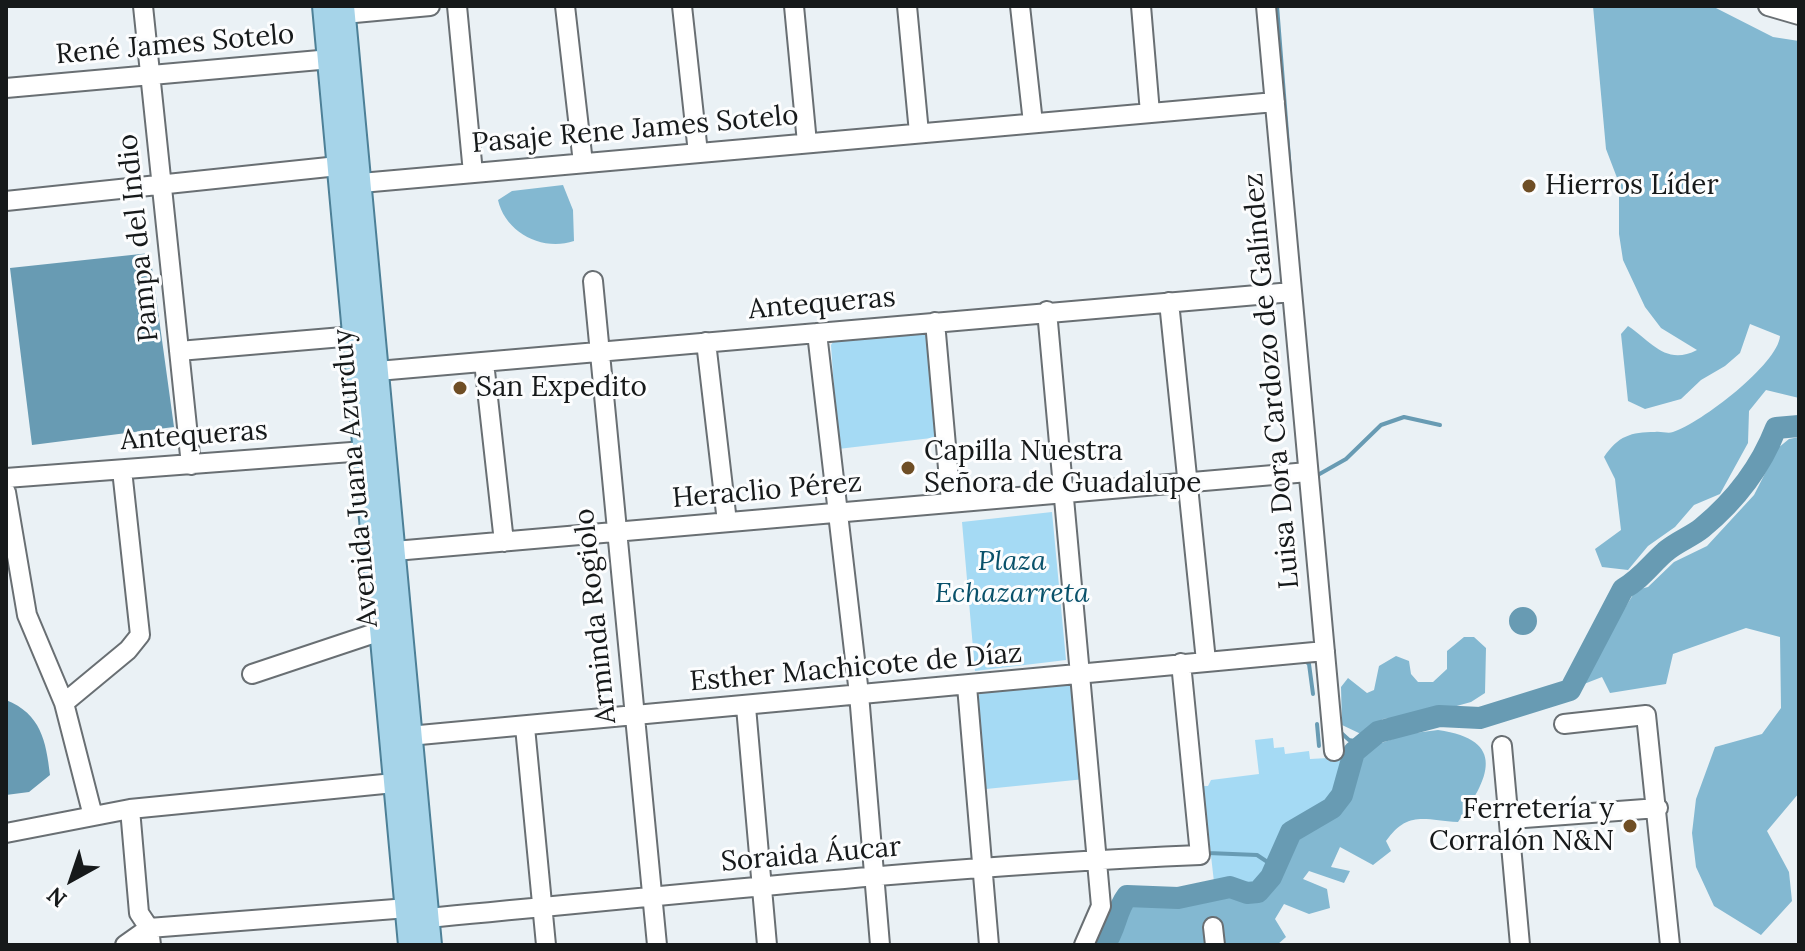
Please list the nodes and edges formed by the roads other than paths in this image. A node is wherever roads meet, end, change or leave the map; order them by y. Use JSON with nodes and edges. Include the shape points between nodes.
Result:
{"nodes":[{"id":1,"x":143,"y":6,"type":"edge"},
{"id":2,"x":430,"y":6,"type":"edge"},
{"id":3,"x":457,"y":6,"type":"edge"},
{"id":4,"x":565,"y":6,"type":"edge"},
{"id":5,"x":682,"y":6,"type":"edge"},
{"id":6,"x":794,"y":6,"type":"edge"},
{"id":7,"x":907,"y":6,"type":"edge"},
{"id":8,"x":1020,"y":6,"type":"edge"},
{"id":9,"x":1141,"y":6,"type":"edge"},
{"id":10,"x":1266,"y":6,"type":"edge"},
{"id":11,"x":1768,"y":6,"type":"edge"},
{"id":12,"x":337,"y":9,"type":"edge"},
{"id":13,"x":1799,"y":15,"type":"edge"},
{"id":14,"x":339,"y":58,"type":"junction"},
{"id":15,"x":150,"y":75,"type":"junction"},
{"id":16,"x":6,"y":88,"type":"edge"},
{"id":17,"x":1275,"y":102,"type":"junction"},
{"id":18,"x":1150,"y":113,"type":"junction"},
{"id":19,"x":1033,"y":123,"type":"junction"},
{"id":20,"x":919,"y":133,"type":"junction"},
{"id":21,"x":807,"y":143,"type":"junction"},
{"id":22,"x":698,"y":153,"type":"junction"},
{"id":23,"x":583,"y":163,"type":"junction"},
{"id":24,"x":338,"y":166,"type":"junction"},
{"id":25,"x":473,"y":173,"type":"junction"},
{"id":26,"x":163,"y":182,"type":"junction"},
{"id":27,"x":361,"y":183,"type":"junction"},
{"id":28,"x":6,"y":201,"type":"edge"},
{"id":29,"x":593,"y":281,"type":"dead end"},
{"id":30,"x":1292,"y":292,"type":"junction"},
{"id":31,"x":1169,"y":302,"type":"junction"},
{"id":32,"x":1047,"y":311,"type":"junction"},
{"id":33,"x":935,"y":322,"type":"junction"},
{"id":34,"x":817,"y":333,"type":"junction"},
{"id":35,"x":364,"y":335,"type":"junction"},
{"id":36,"x":706,"y":342,"type":"junction"},
{"id":37,"x":179,"y":351,"type":"junction"},
{"id":38,"x":600,"y":352,"type":"junction"},
{"id":39,"x":484,"y":362,"type":"junction"},
{"id":40,"x":367,"y":372,"type":"junction"},
{"id":41,"x":374,"y":450,"type":"junction"},
{"id":42,"x":191,"y":465,"type":"junction"},
{"id":43,"x":122,"y":470,"type":"junction"},
{"id":44,"x":1308,"y":472,"type":"junction"},
{"id":45,"x":6,"y":478,"type":"edge"},
{"id":46,"x":1188,"y":483,"type":"junction"},
{"id":47,"x":6,"y":492,"type":"edge"},
{"id":48,"x":1064,"y":496,"type":"junction"},
{"id":49,"x":951,"y":502,"type":"junction"},
{"id":50,"x":839,"y":513,"type":"junction"},
{"id":51,"x":727,"y":522,"type":"junction"},
{"id":52,"x":615,"y":532,"type":"junction"},
{"id":53,"x":504,"y":542,"type":"junction"},
{"id":54,"x":385,"y":552,"type":"junction"},
{"id":55,"x":390,"y":627,"type":"junction"},
{"id":56,"x":1325,"y":651,"type":"junction"},
{"id":57,"x":1206,"y":661,"type":"junction"},
{"id":58,"x":1181,"y":663,"type":"junction"},
{"id":59,"x":252,"y":674,"type":"dead end"},
{"id":60,"x":1081,"y":675,"type":"junction"},
{"id":61,"x":967,"y":686,"type":"junction"},
{"id":62,"x":859,"y":694,"type":"junction"},
{"id":63,"x":64,"y":703,"type":"junction"},
{"id":64,"x":746,"y":707,"type":"junction"},
{"id":65,"x":635,"y":717,"type":"junction"},
{"id":66,"x":1564,"y":724,"type":"dead end"},
{"id":67,"x":525,"y":727,"type":"junction"},
{"id":68,"x":401,"y":737,"type":"junction"},
{"id":69,"x":1502,"y":746,"type":"dead end"},
{"id":70,"x":1334,"y":751,"type":"dead end"},
{"id":71,"x":404,"y":779,"type":"junction"},
{"id":72,"x":1658,"y":808,"type":"junction"},
{"id":73,"x":130,"y":809,"type":"junction"},
{"id":74,"x":93,"y":816,"type":"junction"},
{"id":75,"x":1511,"y":819,"type":"junction"},
{"id":76,"x":6,"y":833,"type":"edge"},
{"id":77,"x":1097,"y":860,"type":"junction"},
{"id":78,"x":983,"y":868,"type":"junction"},
{"id":79,"x":873,"y":877,"type":"junction"},
{"id":80,"x":762,"y":886,"type":"junction"},
{"id":81,"x":652,"y":898,"type":"junction"},
{"id":82,"x":543,"y":907,"type":"junction"},
{"id":83,"x":408,"y":908,"type":"junction"},
{"id":84,"x":428,"y":918,"type":"junction"},
{"id":85,"x":150,"y":937,"type":"edge"},
{"id":86,"x":125,"y":945,"type":"edge"},
{"id":87,"x":410,"y":945,"type":"edge"},
{"id":88,"x":430,"y":945,"type":"edge"},
{"id":89,"x":546,"y":945,"type":"edge"},
{"id":90,"x":657,"y":945,"type":"edge"},
{"id":91,"x":767,"y":945,"type":"edge"},
{"id":92,"x":880,"y":945,"type":"edge"},
{"id":93,"x":989,"y":945,"type":"edge"},
{"id":94,"x":1084,"y":945,"type":"edge"},
{"id":95,"x":1520,"y":945,"type":"edge"},
{"id":96,"x":1670,"y":945,"type":"edge"}],
"edges":[{"from":1,"to":15,"type":"street","name":"Pampa del Indio"},
{"from":2,"to":12,"type":"street"},
{"from":3,"to":25,"type":"street"},
{"from":4,"to":23,"type":"street"},
{"from":5,"to":22,"type":"street"},
{"from":6,"to":21,"type":"street"},
{"from":7,"to":20,"type":"street"},
{"from":8,"to":19,"type":"street"},
{"from":9,"to":18,"type":"street"},
{"from":10,"to":17,"type":"street","name":"Luisa Dora Cardozo de Galíndez"},
{"from":11,"to":13,"type":"street"},
{"from":12,"to":14,"type":"main road","name":"Avenida Juana Azurduy"},
{"from":14,"to":15,"type":"street","name":"René James Sotelo"},
{"from":14,"to":24,"type":"main road","name":"Avenida Juana Azurduy"},
{"from":14,"to":27,"type":"main road","name":"Avenida Juana Azurduy"},
{"from":15,"to":16,"type":"street","name":"René James Sotelo"},
{"from":15,"to":26,"type":"street","name":"Pampa del Indio"},
{"from":17,"to":18,"type":"street","name":"Pasaje Rene James Sotelo"},
{"from":17,"to":30,"type":"street","name":"Luisa Dora Cardozo de Galíndez"},
{"from":18,"to":19,"type":"street","name":"Pasaje Rene James Sotelo"},
{"from":19,"to":20,"type":"street","name":"Pasaje Rene James Sotelo"},
{"from":20,"to":21,"type":"street","name":"Pasaje Rene James Sotelo"},
{"from":21,"to":22,"type":"street","name":"Pasaje Rene James Sotelo"},
{"from":22,"to":23,"type":"street","name":"Pasaje Rene James Sotelo"},
{"from":23,"to":25,"type":"street","name":"Pasaje Rene James Sotelo"},
{"from":24,"to":26,"type":"street"},
{"from":24,"to":27,"type":"street"},
{"from":24,"to":35,"type":"main road","name":"Avenida Juana Azurduy"},
{"from":25,"to":27,"type":"street","name":"Pasaje Rene James Sotelo"},
{"from":26,"to":28,"type":"street"},
{"from":26,"to":37,"type":"street","name":"Pampa del Indio"},
{"from":27,"to":35,"type":"main road","name":"Avenida Juana Azurduy"},
{"from":29,"to":38,"type":"street","name":"Arminda Rogiolo"},
{"from":30,"to":31,"type":"street","name":"Antequeras"},
{"from":30,"to":44,"type":"street","name":"Luisa Dora Cardozo de Galíndez"},
{"from":31,"to":32,"type":"street","name":"Antequeras"},
{"from":31,"to":46,"type":"street"},
{"from":32,"to":33,"type":"street","name":"Antequeras"},
{"from":32,"to":48,"type":"street"},
{"from":33,"to":34,"type":"street","name":"Antequeras"},
{"from":33,"to":49,"type":"street"},
{"from":34,"to":36,"type":"street","name":"Antequeras"},
{"from":34,"to":50,"type":"street"},
{"from":35,"to":37,"type":"street"},
{"from":35,"to":40,"type":"main road","name":"Avenida Juana Azurduy"},
{"from":36,"to":38,"type":"street","name":"Antequeras"},
{"from":36,"to":51,"type":"street"},
{"from":37,"to":42,"type":"street","name":"Pampa del Indio"},
{"from":38,"to":39,"type":"street","name":"Antequeras"},
{"from":38,"to":52,"type":"street","name":"Arminda Rogiolo"},
{"from":39,"to":40,"type":"street","name":"Antequeras"},
{"from":39,"to":53,"type":"street"},
{"from":40,"to":41,"type":"main road","name":"Avenida Juana Azurduy"},
{"from":41,"to":42,"type":"street","name":"Antequeras"},
{"from":41,"to":54,"type":"main road","name":"Avenida Juana Azurduy"},
{"from":42,"to":43,"type":"street","name":"Antequeras"},
{"from":43,"to":45,"type":"street","name":"Antequeras"},
{"from":43,"to":63,"type":"street","via":[[140,635]]},
{"from":44,"to":46,"type":"street","name":"Heraclio Pérez"},
{"from":44,"to":56,"type":"street","name":"Luisa Dora Cardozo de Galíndez"},
{"from":46,"to":48,"type":"street","name":"Heraclio Pérez"},
{"from":46,"to":57,"type":"street"},
{"from":47,"to":63,"type":"street","via":[[27,615]]},
{"from":48,"to":49,"type":"street","name":"Heraclio Pérez"},
{"from":48,"to":60,"type":"street"},
{"from":49,"to":50,"type":"street","name":"Heraclio Pérez"},
{"from":50,"to":51,"type":"street","name":"Heraclio Pérez"},
{"from":50,"to":62,"type":"street"},
{"from":51,"to":52,"type":"street","name":"Heraclio Pérez"},
{"from":52,"to":53,"type":"street","name":"Heraclio Pérez"},
{"from":52,"to":65,"type":"street","name":"Arminda Rogiolo"},
{"from":53,"to":54,"type":"street","name":"Heraclio Pérez"},
{"from":54,"to":55,"type":"main road","name":"Avenida Juana Azurduy"},
{"from":55,"to":59,"type":"street"},
{"from":55,"to":68,"type":"main road","name":"Avenida Juana Azurduy"},
{"from":56,"to":57,"type":"street","name":"Esther Machicote de Díaz"},
{"from":56,"to":70,"type":"street","name":"Luisa Dora Cardozo de Galíndez"},
{"from":57,"to":58,"type":"street","name":"Esther Machicote de Díaz"},
{"from":58,"to":60,"type":"street","name":"Esther Machicote de Díaz"},
{"from":58,"to":77,"type":"street","name":"Soraida Áucar","via":[[1200,855]]},
{"from":60,"to":61,"type":"street","name":"Esther Machicote de Díaz"},
{"from":60,"to":77,"type":"street"},
{"from":61,"to":62,"type":"street","name":"Esther Machicote de Díaz"},
{"from":61,"to":78,"type":"street"},
{"from":62,"to":64,"type":"street","name":"Esther Machicote de Díaz"},
{"from":62,"to":79,"type":"street"},
{"from":63,"to":74,"type":"street"},
{"from":64,"to":65,"type":"street","name":"Esther Machicote de Díaz"},
{"from":64,"to":80,"type":"street"},
{"from":65,"to":67,"type":"street","name":"Esther Machicote de Díaz"},
{"from":65,"to":81,"type":"street","name":"Arminda Rogiolo"},
{"from":66,"to":72,"type":"street","via":[[1646,715]]},
{"from":67,"to":68,"type":"street","name":"Esther Machicote de Díaz"},
{"from":67,"to":82,"type":"street"},
{"from":68,"to":71,"type":"main road","name":"Avenida Juana Azurduy"},
{"from":69,"to":75,"type":"street"},
{"from":71,"to":73,"type":"street"},
{"from":71,"to":83,"type":"main road","name":"Avenida Juana Azurduy"},
{"from":71,"to":84,"type":"main road","name":"Avenida Juana Azurduy"},
{"from":72,"to":75,"type":"street"},
{"from":72,"to":96,"type":"street"},
{"from":73,"to":74,"type":"street"},
{"from":73,"to":85,"type":"street","via":[[139,913]]},
{"from":74,"to":76,"type":"street"},
{"from":75,"to":95,"type":"street"},
{"from":77,"to":78,"type":"street","name":"Soraida Áucar"},
{"from":77,"to":94,"type":"street","via":[[1101,906]]},
{"from":78,"to":79,"type":"street","name":"Soraida Áucar"},
{"from":78,"to":93,"type":"street"},
{"from":79,"to":80,"type":"street","name":"Soraida Áucar"},
{"from":79,"to":92,"type":"street"},
{"from":80,"to":81,"type":"street","name":"Soraida Áucar"},
{"from":80,"to":91,"type":"street"},
{"from":81,"to":82,"type":"street","name":"Soraida Áucar"},
{"from":81,"to":90,"type":"street","name":"Arminda Rogiolo"},
{"from":82,"to":84,"type":"street","name":"Soraida Áucar"},
{"from":82,"to":89,"type":"street"},
{"from":83,"to":84,"type":"street"},
{"from":83,"to":85,"type":"street"},
{"from":83,"to":87,"type":"main road","name":"Avenida Juana Azurduy"},
{"from":84,"to":88,"type":"main road","name":"Avenida Juana Azurduy"},
{"from":85,"to":86,"type":"street"}]}
